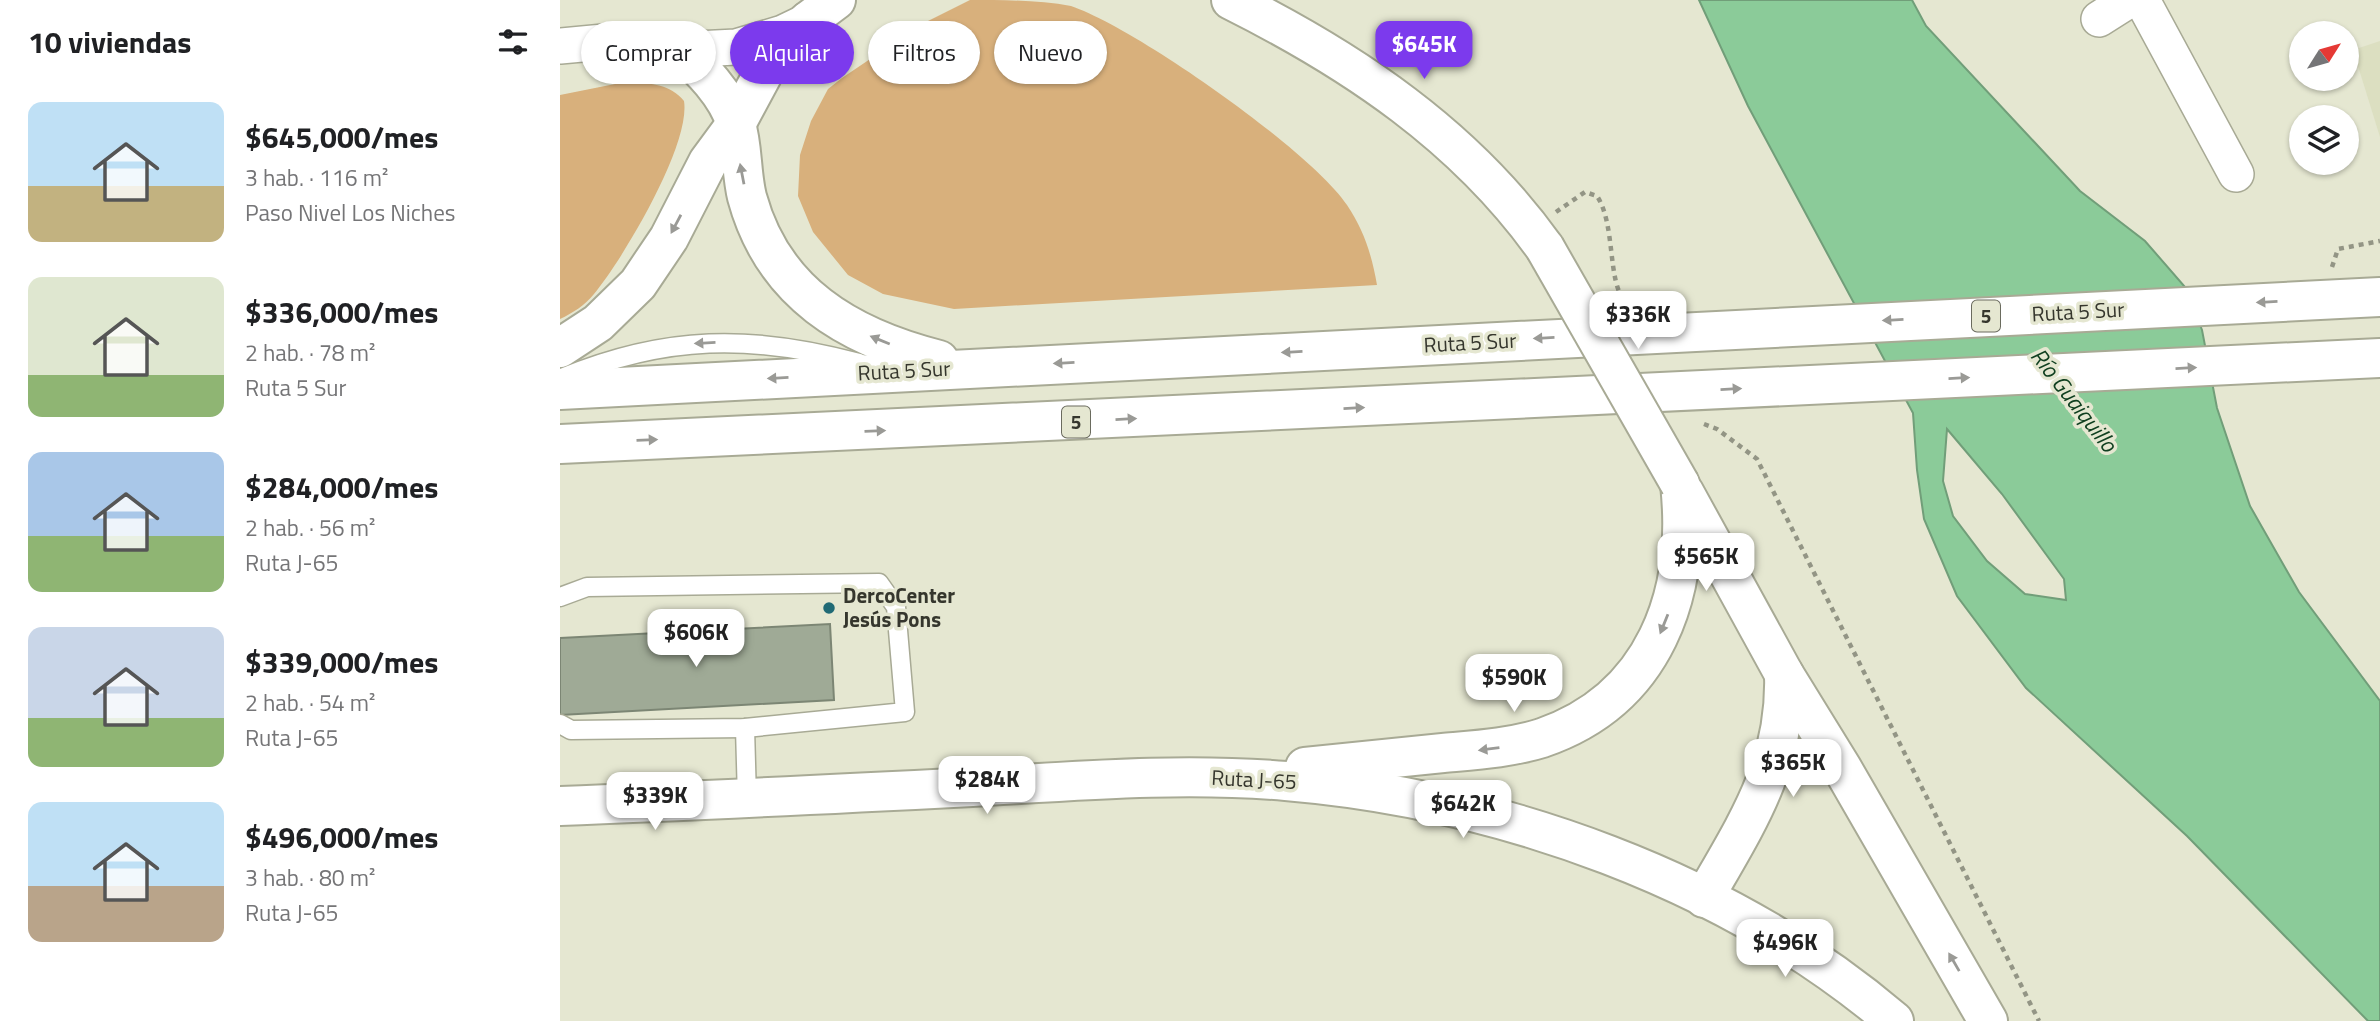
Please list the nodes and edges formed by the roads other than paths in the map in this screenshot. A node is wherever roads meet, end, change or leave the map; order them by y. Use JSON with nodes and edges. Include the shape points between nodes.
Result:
{"nodes":[{"id":1,"x":1231,"y":0,"type":"edge"},
{"id":2,"x":2129,"y":0,"type":"edge"},
{"id":3,"x":2142,"y":0,"type":"edge"},
{"id":4,"x":822,"y":11,"type":"edge"},
{"id":5,"x":2099,"y":19,"type":"dead end"},
{"id":6,"x":581,"y":44,"type":"edge"},
{"id":7,"x":560,"y":46,"type":"edge"},
{"id":8,"x":716,"y":49,"type":"edge"},
{"id":9,"x":713,"y":84,"type":"edge"},
{"id":10,"x":736,"y":124,"type":"junction"},
{"id":11,"x":2236,"y":174,"type":"dead end"},
{"id":12,"x":2380,"y":297,"type":"edge"},
{"id":13,"x":560,"y":348,"type":"edge"},
{"id":14,"x":2375,"y":359,"type":"edge"},
{"id":15,"x":969,"y":367,"type":"junction"},
{"id":16,"x":892,"y":371,"type":"junction"},
{"id":17,"x":560,"y":379,"type":"edge"},
{"id":18,"x":560,"y":390,"type":"edge"},
{"id":19,"x":566,"y":447,"type":"edge"},
{"id":20,"x":1680,"y":484,"type":"junction"},
{"id":21,"x":560,"y":597,"type":"edge"},
{"id":22,"x":1783,"y":674,"type":"junction"},
{"id":23,"x":560,"y":724,"type":"edge"},
{"id":24,"x":745,"y":728,"type":"junction"},
{"id":25,"x":1225,"y":777,"type":"junction"},
{"id":26,"x":747,"y":799,"type":"junction"},
{"id":27,"x":560,"y":806,"type":"edge"},
{"id":28,"x":1704,"y":898,"type":"junction"},
{"id":29,"x":1894,"y":1021,"type":"edge"},
{"id":30,"x":1988,"y":1021,"type":"edge"}],
"edges":[{"from":1,"to":20,"type":"main road","bridge":true,"via":[[1359,73],[1437,129],[1497,186],[1545,248]]},
{"from":2,"to":5,"type":"street"},
{"from":3,"to":11,"type":"street"},
{"from":4,"to":8,"type":"street","via":[[758,42]]},
{"from":4,"to":10,"type":"main road","via":[[765,70]]},
{"from":6,"to":7,"type":"street"},
{"from":9,"to":10,"type":"main road"},
{"from":10,"to":13,"type":"main road","one_way":true,"via":[[716,149],[669,238],[638,284],[598,323]]},
{"from":15,"to":10,"type":"main road","one_way":true,"via":[[873,338],[824,312],[792,284],[752,212],[741,174]]},
{"from":12,"to":15,"type":"main road","name":"Ruta 5 Sur","number":"5","one_way":true,"via":[[2328,284],[1633,318]]},
{"from":19,"to":14,"type":"main road","number":"5","one_way":true},
{"from":15,"to":16,"type":"main road","name":"Ruta 5 Sur","number":"5"},
{"from":16,"to":17,"type":"lane","one_way":true,"via":[[778,345],[699,342],[628,355]]},
{"from":16,"to":18,"type":"main road","name":"Ruta 5 Sur","number":"5","one_way":true},
{"from":20,"to":22,"type":"main road"},
{"from":20,"to":25,"type":"main road","one_way":true,"via":[[1683,536],[1667,620],[1626,686],[1584,719],[1541,738],[1494,748]]},
{"from":21,"to":24,"type":"lane","via":[[587,587],[879,583],[896,607],[905,712]]},
{"from":22,"to":28,"type":"main road","via":[[1782,726],[1766,788]]},
{"from":30,"to":22,"type":"main road","one_way":true},
{"from":23,"to":24,"type":"lane","via":[[571,730]]},
{"from":24,"to":26,"type":"lane"},
{"from":25,"to":26,"type":"main road","name":"Ruta J-65","via":[[1122,778]]},
{"from":25,"to":28,"type":"main road","name":"Ruta J-65","via":[[1346,788],[1456,807],[1594,849]]},
{"from":26,"to":27,"type":"main road","name":"Ruta J-65"},
{"from":28,"to":29,"type":"main road","name":"Ruta J-65","via":[[1812,961]]}]}
